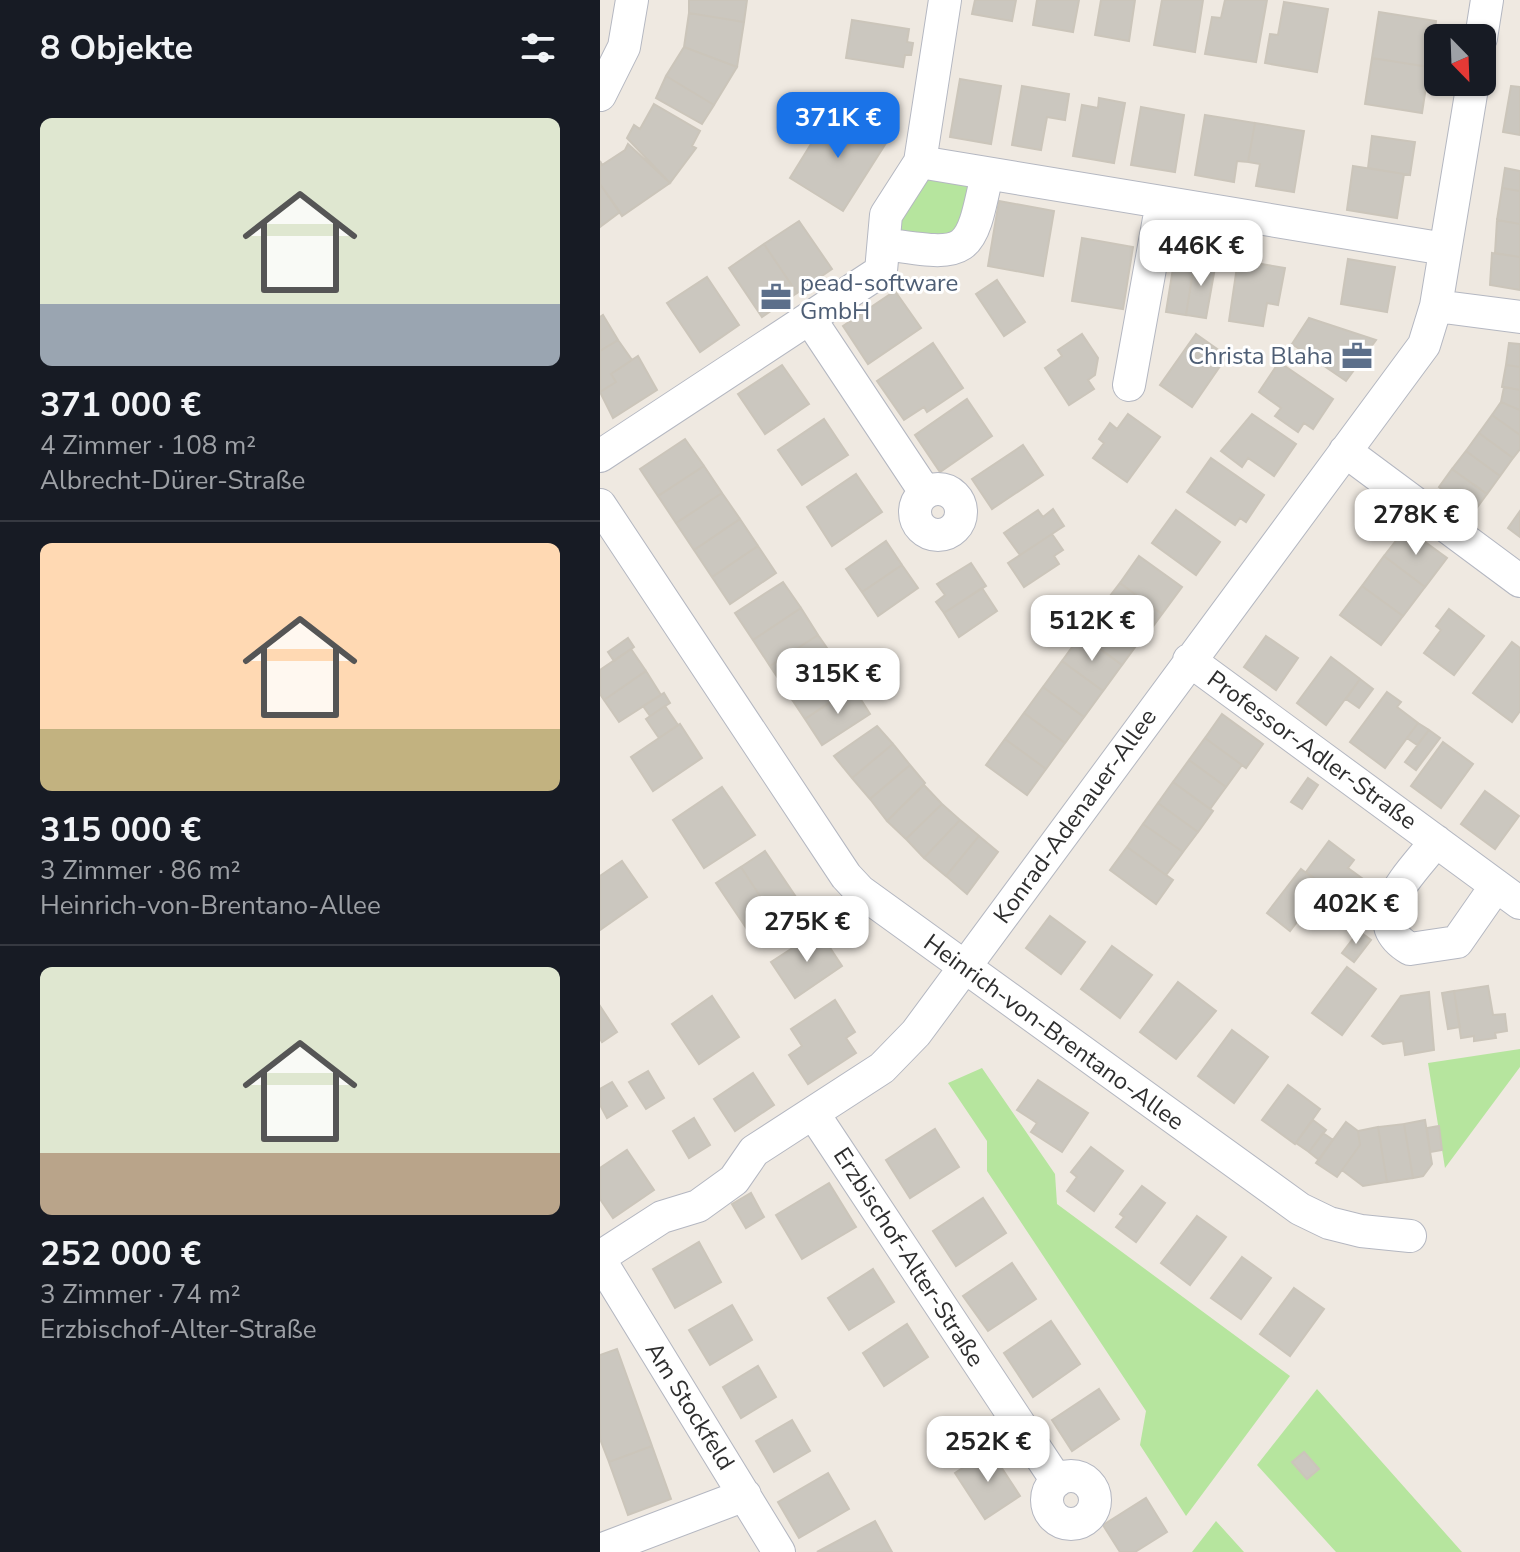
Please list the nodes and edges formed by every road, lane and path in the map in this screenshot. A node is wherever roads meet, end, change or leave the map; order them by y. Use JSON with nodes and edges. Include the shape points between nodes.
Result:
{"nodes":[{"id":1,"x":632,"y":0,"type":"edge"},
{"id":2,"x":945,"y":0,"type":"edge"},
{"id":3,"x":1487,"y":0,"type":"edge"},
{"id":4,"x":1483,"y":24,"type":"edge"},
{"id":5,"x":600,"y":95,"type":"edge"},
{"id":6,"x":1471,"y":96,"type":"edge"},
{"id":7,"x":920,"y":162,"type":"junction"},
{"id":8,"x":987,"y":174,"type":"junction"},
{"id":9,"x":1162,"y":202,"type":"junction"},
{"id":10,"x":885,"y":244,"type":"junction"},
{"id":11,"x":1445,"y":249,"type":"junction"},
{"id":12,"x":1436,"y":306,"type":"junction"},
{"id":13,"x":1520,"y":317,"type":"edge"},
{"id":14,"x":810,"y":319,"type":"junction"},
{"id":15,"x":1129,"y":385,"type":"dead end"},
{"id":16,"x":1345,"y":451,"type":"junction"},
{"id":17,"x":600,"y":456,"type":"edge"},
{"id":18,"x":925,"y":492,"type":"dead end"},
{"id":19,"x":600,"y":505,"type":"edge"},
{"id":20,"x":1520,"y":581,"type":"edge"},
{"id":21,"x":1189,"y":660,"type":"junction"},
{"id":22,"x":1436,"y":841,"type":"junction"},
{"id":23,"x":1508,"y":894,"type":"edge"},
{"id":24,"x":964,"y":966,"type":"junction"},
{"id":25,"x":813,"y":1113,"type":"junction"},
{"id":26,"x":1410,"y":1236,"type":"dead end"},
{"id":27,"x":600,"y":1259,"type":"edge"},
{"id":28,"x":1057,"y":1481,"type":"dead end"},
{"id":29,"x":745,"y":1495,"type":"junction"},
{"id":30,"x":600,"y":1550,"type":"edge"},
{"id":31,"x":779,"y":1552,"type":"edge"}],
"edges":[{"from":1,"to":5,"type":"street","via":[[624,47]]},
{"from":2,"to":7,"type":"street"},
{"from":3,"to":4,"type":"street"},
{"from":6,"to":11,"type":"street","name":"Konrad-Adenauer-Allee"},
{"from":7,"to":8,"type":"street"},
{"from":7,"to":10,"type":"street","via":[[886,215]]},
{"from":8,"to":9,"type":"street"},
{"from":8,"to":10,"type":"street","via":[[975,231],[959,248],[937,252]]},
{"from":9,"to":11,"type":"street"},
{"from":9,"to":15,"type":"street"},
{"from":10,"to":14,"type":"street","via":[[881,271]]},
{"from":11,"to":12,"type":"street","name":"Konrad-Adenauer-Allee"},
{"from":12,"to":13,"type":"street"},
{"from":12,"to":16,"type":"street","name":"Konrad-Adenauer-Allee","via":[[1424,345]]},
{"from":14,"to":17,"type":"street"},
{"from":14,"to":18,"type":"street"},
{"from":16,"to":20,"type":"street"},
{"from":16,"to":21,"type":"street","name":"Konrad-Adenauer-Allee"},
{"from":19,"to":24,"type":"street","name":"Heinrich-von-Brentano-Allee","via":[[846,876],[879,907]]},
{"from":21,"to":22,"type":"street","name":"Professor-Adler-Straße"},
{"from":21,"to":24,"type":"street","name":"Konrad-Adenauer-Allee"},
{"from":22,"to":23,"type":"street","name":"Professor-Adler-Straße"},
{"from":22,"to":23,"type":"street","name":"Professor-Adler-Straße","via":[[1391,901],[1387,919],[1396,940],[1410,949],[1457,942]]},
{"from":24,"to":25,"type":"street","name":"Konrad-Adenauer-Allee","via":[[916,1033],[882,1068]]},
{"from":24,"to":26,"type":"street","name":"Heinrich-von-Brentano-Allee","via":[[1300,1209],[1361,1231]]},
{"from":25,"to":27,"type":"street","name":"Konrad-Adenauer-Allee","via":[[754,1151],[734,1180],[698,1206],[662,1217]]},
{"from":25,"to":28,"type":"street","name":"Erzbischof-Alter-Straße"},
{"from":27,"to":29,"type":"street","name":"Am Stockfeld"},
{"from":29,"to":30,"type":"street"},
{"from":29,"to":31,"type":"street","name":"Am Stockfeld"}]}
